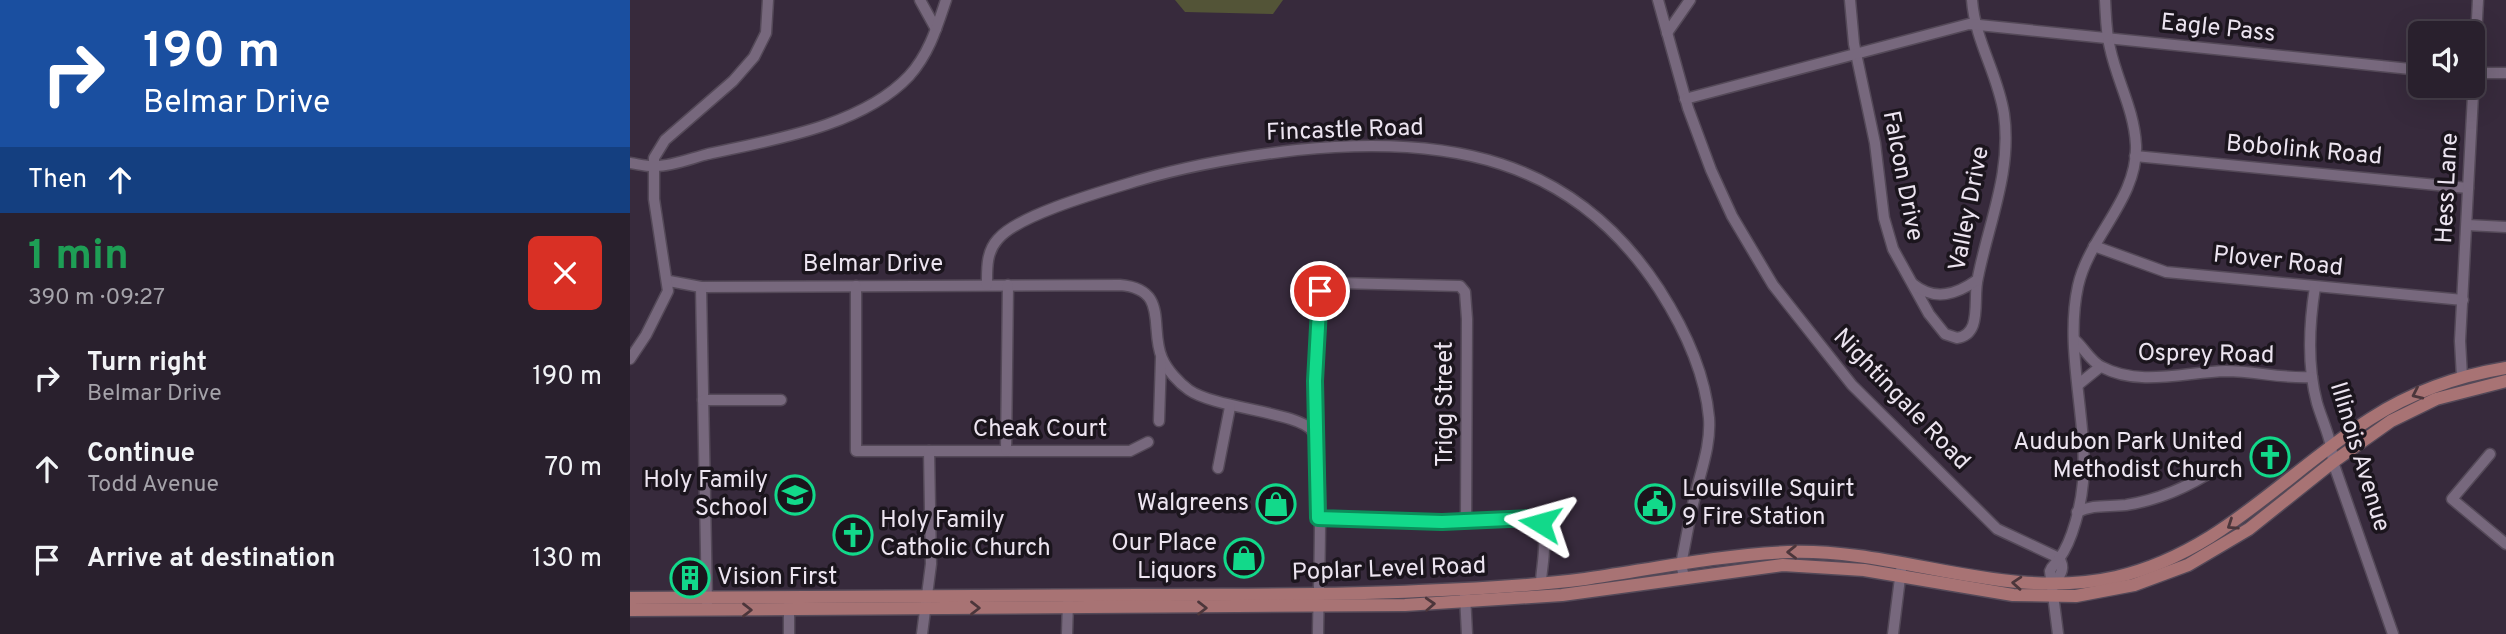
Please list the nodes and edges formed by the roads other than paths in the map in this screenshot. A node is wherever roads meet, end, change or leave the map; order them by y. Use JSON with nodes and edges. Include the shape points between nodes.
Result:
{"nodes":[{"id":1,"x":768,"y":0,"type":"edge"},
{"id":2,"x":920,"y":0,"type":"edge"},
{"id":3,"x":946,"y":0,"type":"edge"},
{"id":4,"x":1658,"y":0,"type":"edge"},
{"id":5,"x":1690,"y":0,"type":"edge"},
{"id":6,"x":1850,"y":0,"type":"edge"},
{"id":7,"x":1972,"y":0,"type":"edge"},
{"id":8,"x":2105,"y":0,"type":"edge"},
{"id":9,"x":2479,"y":0,"type":"edge"},
{"id":10,"x":2477,"y":21,"type":"edge"},
{"id":11,"x":1975,"y":25,"type":"junction"},
{"id":12,"x":936,"y":29,"type":"junction"},
{"id":13,"x":1667,"y":33,"type":"junction"},
{"id":14,"x":2108,"y":39,"type":"junction"},
{"id":15,"x":1855,"y":53,"type":"junction"},
{"id":16,"x":2408,"y":69,"type":"edge"},
{"id":17,"x":2485,"y":73,"type":"edge"},
{"id":18,"x":2506,"y":73,"type":"edge"},
{"id":19,"x":2472,"y":98,"type":"edge"},
{"id":20,"x":1685,"y":99,"type":"junction"},
{"id":21,"x":2135,"y":156,"type":"junction"},
{"id":22,"x":630,"y":163,"type":"edge"},
{"id":23,"x":655,"y":167,"type":"junction"},
{"id":24,"x":2468,"y":188,"type":"junction"},
{"id":25,"x":2467,"y":225,"type":"junction"},
{"id":26,"x":2506,"y":227,"type":"edge"},
{"id":27,"x":2094,"y":246,"type":"junction"},
{"id":28,"x":1907,"y":278,"type":"junction"},
{"id":29,"x":1977,"y":280,"type":"junction"},
{"id":30,"x":669,"y":281,"type":"junction"},
{"id":31,"x":986,"y":285,"type":"junction"},
{"id":32,"x":1008,"y":285,"type":"junction"},
{"id":33,"x":856,"y":286,"type":"junction"},
{"id":34,"x":701,"y":287,"type":"junction"},
{"id":35,"x":2315,"y":287,"type":"junction"},
{"id":36,"x":2463,"y":300,"type":"junction"},
{"id":37,"x":1957,"y":338,"type":"joint"},
{"id":38,"x":2075,"y":340,"type":"junction"},
{"id":39,"x":1161,"y":358,"type":"junction"},
{"id":40,"x":630,"y":359,"type":"edge"},
{"id":41,"x":2100,"y":367,"type":"junction"},
{"id":42,"x":2506,"y":368,"type":"edge"},
{"id":43,"x":2312,"y":377,"type":"junction"},
{"id":44,"x":2462,"y":377,"type":"junction"},
{"id":45,"x":2506,"y":381,"type":"edge"},
{"id":46,"x":2079,"y":384,"type":"junction"},
{"id":47,"x":703,"y":400,"type":"junction"},
{"id":48,"x":780,"y":400,"type":"dead end"},
{"id":49,"x":1230,"y":407,"type":"junction"},
{"id":50,"x":1160,"y":421,"type":"dead end"},
{"id":51,"x":1316,"y":438,"type":"junction"},
{"id":52,"x":1148,"y":443,"type":"dead end"},
{"id":53,"x":2332,"y":447,"type":"junction"},
{"id":54,"x":1006,"y":450,"type":"junction"},
{"id":55,"x":929,"y":451,"type":"junction"},
{"id":56,"x":2490,"y":454,"type":"dead end"},
{"id":57,"x":2333,"y":461,"type":"junction"},
{"id":58,"x":1218,"y":468,"type":"dead end"},
{"id":59,"x":2217,"y":468,"type":"dead end"},
{"id":60,"x":2081,"y":491,"type":"junction"},
{"id":61,"x":2094,"y":504,"type":"junction"},
{"id":62,"x":2077,"y":512,"type":"junction"},
{"id":63,"x":1318,"y":518,"type":"junction"},
{"id":64,"x":1466,"y":519,"type":"junction"},
{"id":65,"x":2506,"y":544,"type":"edge"},
{"id":66,"x":2059,"y":558,"type":"junction"},
{"id":67,"x":1901,"y":570,"type":"junction"},
{"id":68,"x":1682,"y":571,"type":"junction"},
{"id":69,"x":1541,"y":583,"type":"junction"},
{"id":70,"x":2053,"y":590,"type":"junction"},
{"id":71,"x":1464,"y":596,"type":"junction"},
{"id":72,"x":630,"y":598,"type":"edge"},
{"id":73,"x":1318,"y":600,"type":"junction"},
{"id":74,"x":926,"y":602,"type":"junction"},
{"id":75,"x":1068,"y":602,"type":"junction"},
{"id":76,"x":789,"y":603,"type":"junction"},
{"id":77,"x":707,"y":604,"type":"junction"},
{"id":78,"x":630,"y":610,"type":"edge"},
{"id":79,"x":789,"y":634,"type":"edge"},
{"id":80,"x":922,"y":634,"type":"edge"},
{"id":81,"x":1067,"y":634,"type":"edge"},
{"id":82,"x":1318,"y":634,"type":"edge"},
{"id":83,"x":1466,"y":634,"type":"edge"},
{"id":84,"x":1893,"y":634,"type":"edge"},
{"id":85,"x":2059,"y":634,"type":"edge"},
{"id":86,"x":2393,"y":634,"type":"edge"}],
"edges":[{"from":1,"to":23,"type":"street","via":[[766,33],[754,57],[664,140]]},
{"from":2,"to":12,"type":"street"},
{"from":3,"to":12,"type":"street"},
{"from":4,"to":13,"type":"street","name":"Nightingale Road"},
{"from":5,"to":13,"type":"street"},
{"from":6,"to":15,"type":"street","name":"Falcon Drive"},
{"from":7,"to":11,"type":"street","name":"Valley Drive"},
{"from":8,"to":14,"type":"street"},
{"from":9,"to":10,"type":"street","name":"Hess Lane"},
{"from":11,"to":14,"type":"street","name":"Eagle Pass"},
{"from":11,"to":15,"type":"street","name":"Eagle Pass"},
{"from":11,"to":29,"type":"street","name":"Valley Drive","via":[[1998,91],[2005,135],[2003,178]]},
{"from":12,"to":23,"type":"street","via":[[910,75],[861,108],[808,131]]},
{"from":13,"to":20,"type":"street","name":"Nightingale Road"},
{"from":14,"to":16,"type":"street","name":"Eagle Pass"},
{"from":14,"to":21,"type":"street","via":[[2130,106]]},
{"from":15,"to":20,"type":"street","name":"Eagle Pass"},
{"from":15,"to":28,"type":"street","name":"Falcon Drive","via":[[1875,143],[1884,218]]},
{"from":17,"to":18,"type":"street"},
{"from":19,"to":24,"type":"street","name":"Hess Lane"},
{"from":20,"to":66,"type":"street","name":"Nightingale Road","via":[[1732,216],[1763,270],[1818,345],[1852,385],[1997,529]]},
{"from":21,"to":24,"type":"street","name":"Bobolink Road"},
{"from":21,"to":27,"type":"street","via":[[2122,201]]},
{"from":22,"to":23,"type":"street"},
{"from":23,"to":30,"type":"street","via":[[654,204]]},
{"from":24,"to":25,"type":"street","name":"Hess Lane"},
{"from":25,"to":26,"type":"street"},
{"from":25,"to":36,"type":"street","name":"Hess Lane"},
{"from":27,"to":35,"type":"street","name":"Plover Road","via":[[2166,272]]},
{"from":27,"to":38,"type":"street","via":[[2077,289]]},
{"from":28,"to":29,"type":"street","via":[[1937,295],[1962,290]]},
{"from":28,"to":37,"type":"street","name":"Falcon Drive","via":[[1941,330]]},
{"from":29,"to":37,"type":"street","name":"Valley Drive","via":[[1972,326],[1968,334]]},
{"from":30,"to":34,"type":"street","name":"Belmar Drive"},
{"from":30,"to":40,"type":"street","via":[[660,308]]},
{"from":31,"to":32,"type":"street","name":"Belmar Drive"},
{"from":31,"to":33,"type":"street","name":"Belmar Drive"},
{"from":31,"to":68,"type":"street","name":"Fincastle Road","via":[[990,251],[1012,229],[1081,199],[1181,169],[1265,154],[1384,145],[1457,150],[1520,170],[1574,202],[1629,249],[1662,294],[1692,350],[1707,400],[1708,443]]},
{"from":32,"to":39,"type":"street","name":"Belmar Drive","via":[[1137,288],[1154,306]]},
{"from":32,"to":54,"type":"street"},
{"from":33,"to":34,"type":"street","name":"Belmar Drive"},
{"from":33,"to":55,"type":"street","name":"Cheak Court","via":[[856,451]]},
{"from":34,"to":47,"type":"street"},
{"from":35,"to":36,"type":"street","name":"Plover Road"},
{"from":35,"to":43,"type":"street","name":"Illinois Avenue","via":[[2309,361]]},
{"from":36,"to":44,"type":"street","name":"Hess Lane"},
{"from":38,"to":41,"type":"street"},
{"from":38,"to":46,"type":"street"},
{"from":39,"to":49,"type":"street","via":[[1189,390]]},
{"from":39,"to":50,"type":"street","name":"Belmar Drive"},
{"from":41,"to":43,"type":"street","name":"Osprey Road","via":[[2143,377],[2227,371]]},
{"from":41,"to":46,"type":"street"},
{"from":42,"to":44,"type":"main road","name":"Poplar Level Road"},
{"from":43,"to":53,"type":"street","name":"Illinois Avenue"},
{"from":44,"to":53,"type":"main road","name":"Poplar Level Road","one_way":true,"via":[[2393,405]]},
{"from":45,"to":57,"type":"main road","name":"Poplar Level Road","via":[[2412,410]]},
{"from":46,"to":60,"type":"street"},
{"from":47,"to":48,"type":"street"},
{"from":47,"to":77,"type":"street"},
{"from":49,"to":51,"type":"street","via":[[1301,423]]},
{"from":49,"to":58,"type":"street"},
{"from":51,"to":63,"type":"street"},
{"from":51,"to":64,"type":"street","name":"Trigg Street","via":[[1320,291],[1338,283],[1455,284],[1463,289],[1467,319]]},
{"from":52,"to":54,"type":"street","name":"Cheak Court","via":[[1130,451]]},
{"from":53,"to":57,"type":"street","name":"Illinois Avenue"},
{"from":53,"to":70,"type":"main road","name":"Poplar Level Road","one_way":true,"via":[[2244,517],[2180,555],[2115,577]]},
{"from":54,"to":55,"type":"street","name":"Cheak Court"},
{"from":55,"to":74,"type":"street","via":[[931,564]]},
{"from":56,"to":65,"type":"street","via":[[2452,499]]},
{"from":57,"to":70,"type":"main road","name":"Poplar Level Road","via":[[2249,529],[2188,565],[2112,590]]},
{"from":57,"to":86,"type":"street","name":"Illinois Avenue"},
{"from":59,"to":61,"type":"street","via":[[2158,498],[2122,505]]},
{"from":60,"to":61,"type":"street"},
{"from":60,"to":62,"type":"street"},
{"from":61,"to":62,"type":"street"},
{"from":62,"to":66,"type":"street"},
{"from":63,"to":64,"type":"street"},
{"from":63,"to":73,"type":"street"},
{"from":64,"to":69,"type":"street","via":[[1536,520],[1543,534]]},
{"from":66,"to":70,"type":"street","via":[[2062,573]]},
{"from":67,"to":68,"type":"main road","name":"Poplar Level Road","via":[[1808,552],[1751,555]]},
{"from":67,"to":70,"type":"main road","name":"Poplar Level Road"},
{"from":67,"to":84,"type":"street"},
{"from":68,"to":69,"type":"main road","name":"Poplar Level Road"},
{"from":68,"to":71,"type":"main road","name":"Poplar Level Road","via":[[1562,595]]},
{"from":69,"to":71,"type":"main road","name":"Poplar Level Road"},
{"from":70,"to":85,"type":"street"},
{"from":71,"to":73,"type":"main road","name":"Poplar Level Road"},
{"from":71,"to":83,"type":"street"},
{"from":72,"to":77,"type":"main road","name":"Poplar Level Road"},
{"from":73,"to":75,"type":"main road","name":"Poplar Level Road"},
{"from":73,"to":82,"type":"street"},
{"from":74,"to":75,"type":"main road","name":"Poplar Level Road"},
{"from":74,"to":76,"type":"main road","name":"Poplar Level Road"},
{"from":74,"to":80,"type":"street"},
{"from":75,"to":81,"type":"street"},
{"from":76,"to":77,"type":"main road","name":"Poplar Level Road"},
{"from":76,"to":79,"type":"street"},
{"from":77,"to":78,"type":"main road","name":"Poplar Level Road"}]}
